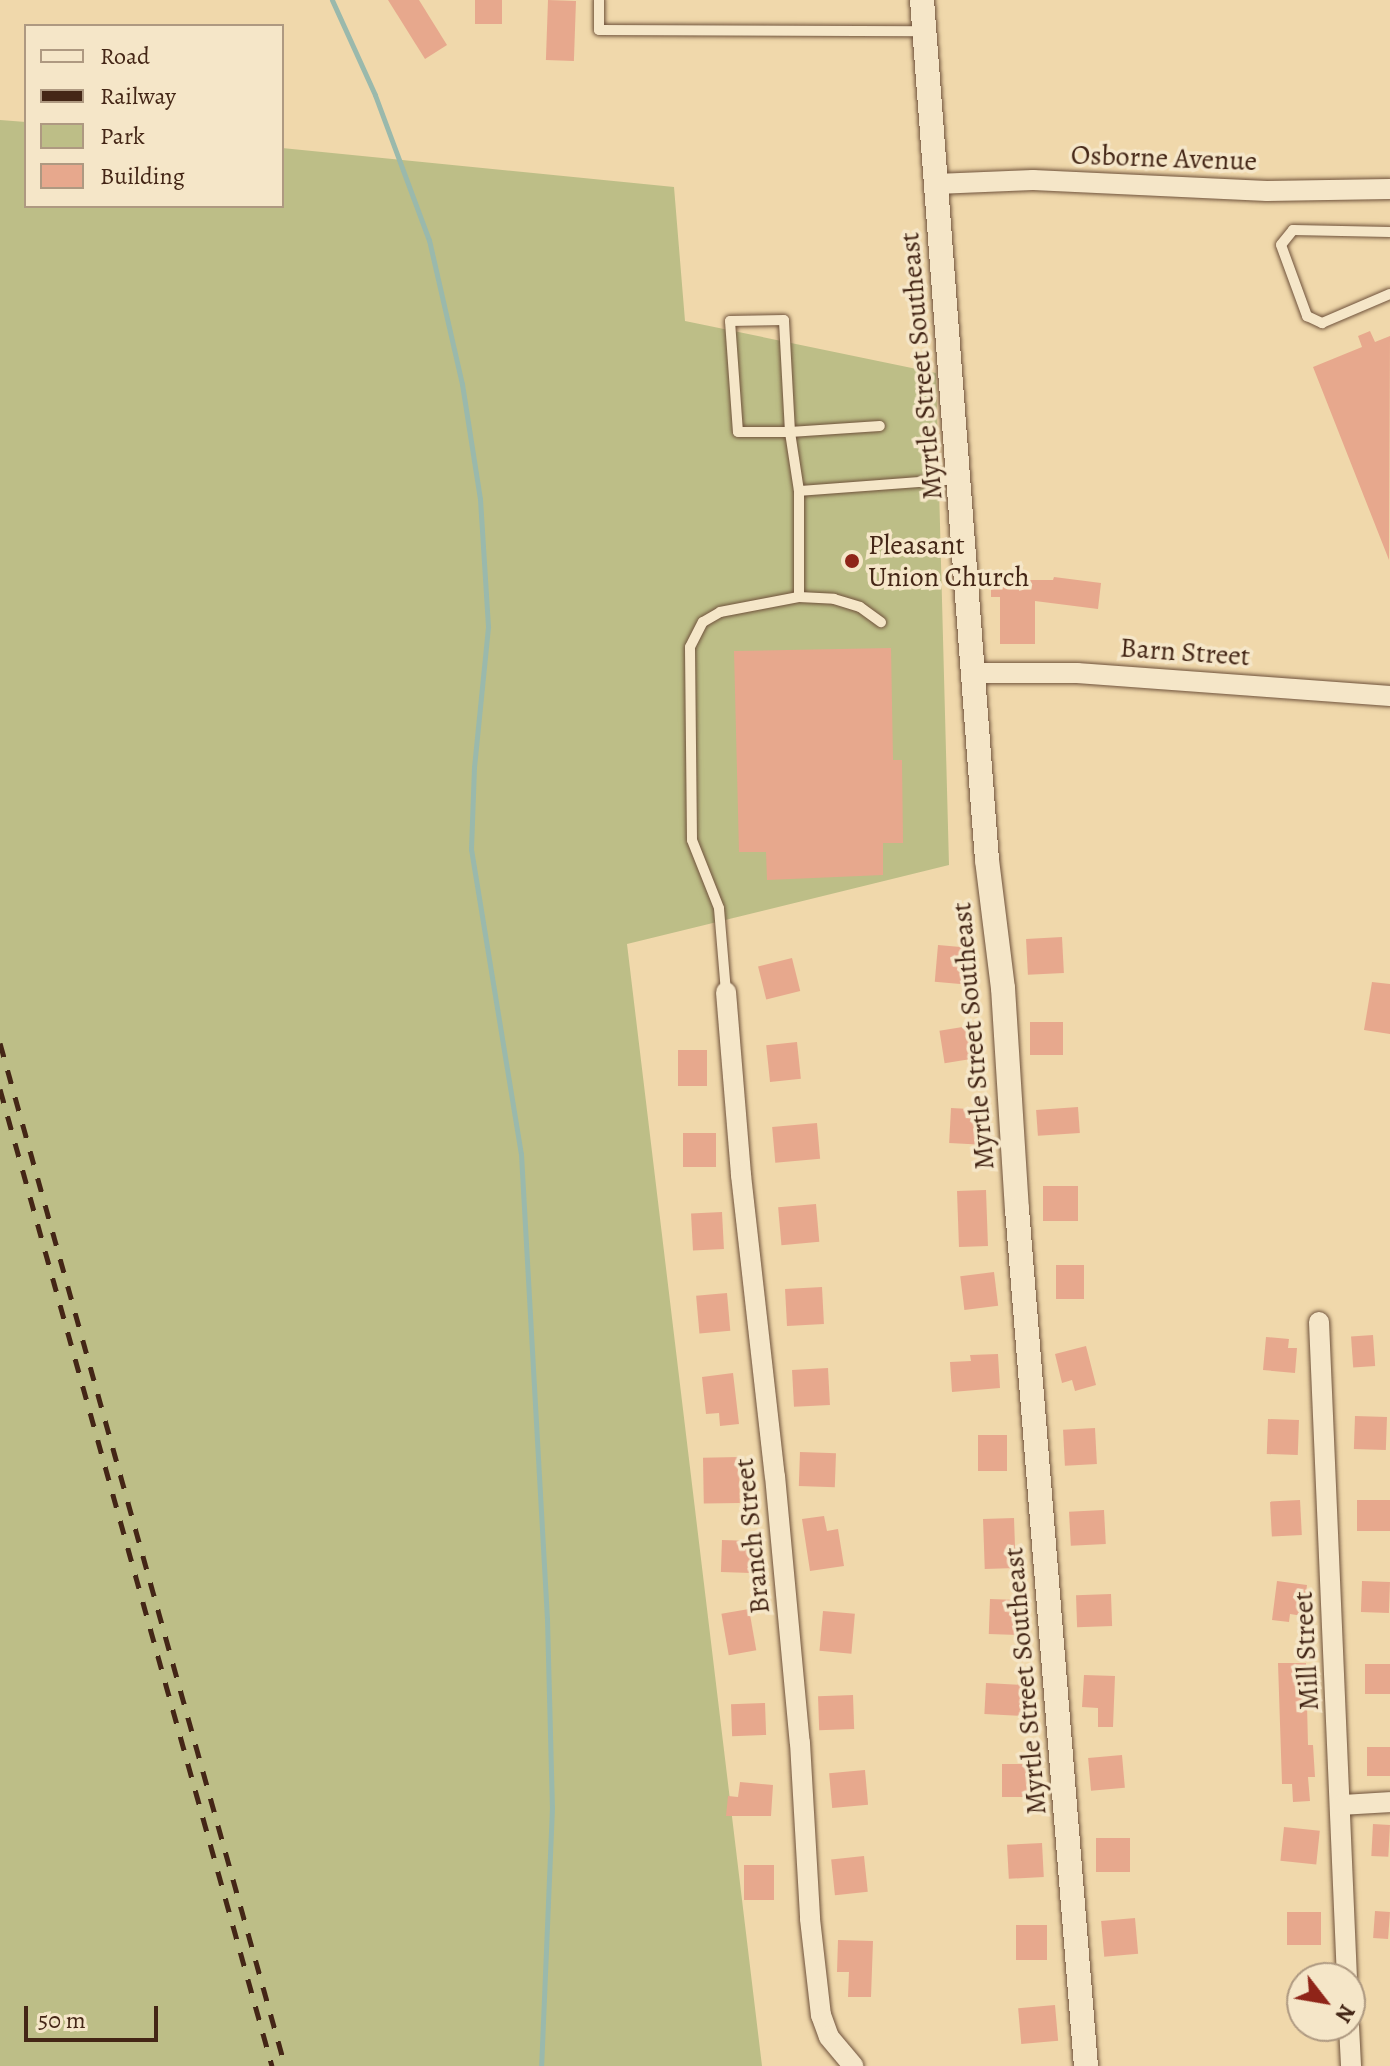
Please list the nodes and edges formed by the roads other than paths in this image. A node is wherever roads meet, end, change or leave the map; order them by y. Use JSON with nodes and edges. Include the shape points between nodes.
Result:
{"nodes":[{"id":1,"x":599,"y":0,"type":"edge"},
{"id":2,"x":922,"y":0,"type":"edge"},
{"id":3,"x":925,"y":31,"type":"junction"},
{"id":4,"x":936,"y":184,"type":"junction"},
{"id":5,"x":1390,"y":189,"type":"edge"},
{"id":6,"x":1390,"y":232,"type":"edge"},
{"id":7,"x":1390,"y":294,"type":"edge"},
{"id":8,"x":880,"y":426,"type":"dead end"},
{"id":9,"x":790,"y":432,"type":"junction"},
{"id":10,"x":960,"y":478,"type":"junction"},
{"id":11,"x":799,"y":491,"type":"junction"},
{"id":12,"x":799,"y":597,"type":"junction"},
{"id":13,"x":881,"y":622,"type":"dead end"},
{"id":14,"x":975,"y":673,"type":"junction"},
{"id":15,"x":1390,"y":696,"type":"edge"},
{"id":16,"x":726,"y":992,"type":"joint"},
{"id":17,"x":1319,"y":1322,"type":"dead end"},
{"id":18,"x":1390,"y":1802,"type":"edge"},
{"id":19,"x":1341,"y":1805,"type":"junction"},
{"id":20,"x":1346,"y":1962,"type":"edge"},
{"id":21,"x":1350,"y":2042,"type":"edge"},
{"id":22,"x":853,"y":2066,"type":"edge"},
{"id":23,"x":1086,"y":2066,"type":"edge"},
{"id":24,"x":1351,"y":2066,"type":"edge"}],
"edges":[{"from":1,"to":3,"type":"lane","via":[[599,30]]},
{"from":2,"to":3,"type":"street","name":"Myrtle Street Southeast"},
{"from":3,"to":4,"type":"street","name":"Myrtle Street Southeast"},
{"from":4,"to":5,"type":"street","name":"Osborne Avenue","via":[[1033,180],[1267,191]]},
{"from":4,"to":10,"type":"street","name":"Myrtle Street Southeast"},
{"from":6,"to":7,"type":"lane","via":[[1293,230],[1281,245],[1307,316],[1322,323]]},
{"from":8,"to":9,"type":"lane"},
{"from":9,"to":9,"type":"lane","via":[[738,432],[730,321],[784,320]]},
{"from":9,"to":11,"type":"lane"},
{"from":10,"to":11,"type":"lane"},
{"from":10,"to":14,"type":"street","name":"Myrtle Street Southeast"},
{"from":11,"to":12,"type":"lane"},
{"from":12,"to":13,"type":"lane","via":[[834,599],[860,607]]},
{"from":12,"to":16,"type":"lane","via":[[720,612],[703,622],[690,647],[692,840],[719,908]]},
{"from":14,"to":15,"type":"street","name":"Barn Street","via":[[1077,673]]},
{"from":14,"to":23,"type":"street","name":"Myrtle Street Southeast"},
{"from":16,"to":22,"type":"street","name":"Branch Street","via":[[800,1743],[821,2015],[829,2037]]},
{"from":17,"to":19,"type":"street","name":"Mill Street"},
{"from":18,"to":19,"type":"street"},
{"from":19,"to":20,"type":"street","name":"Mill Street"},
{"from":21,"to":24,"type":"street"}]}
